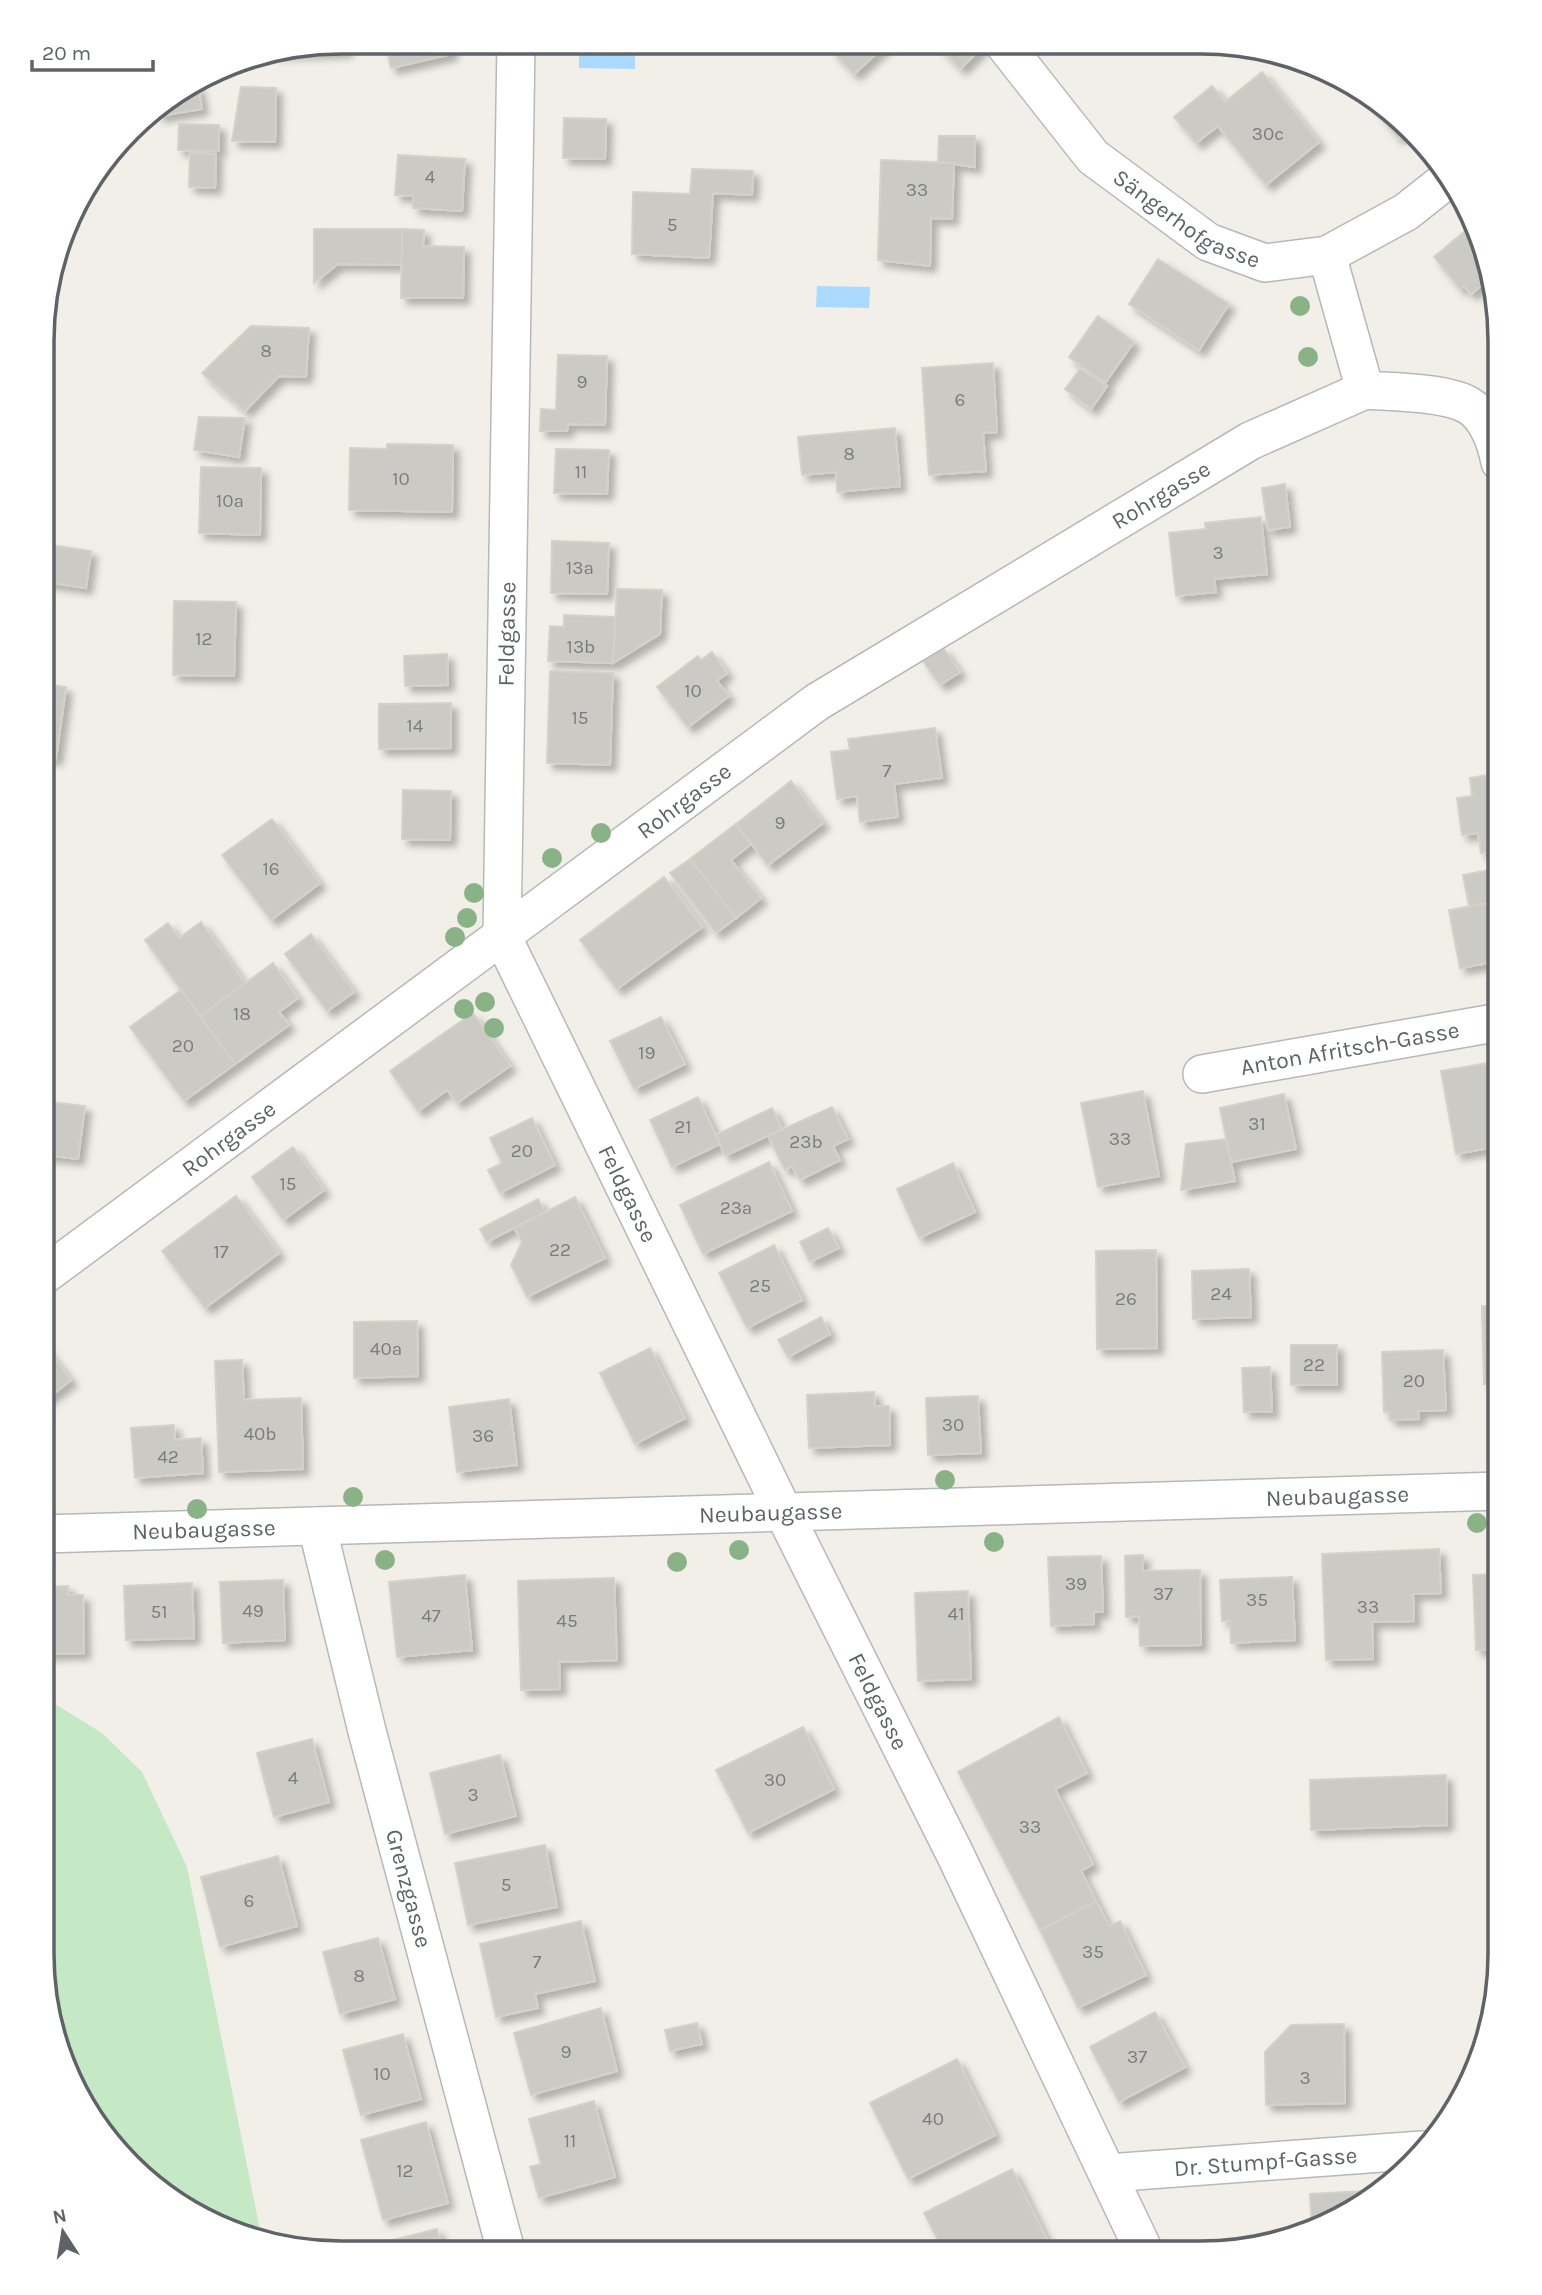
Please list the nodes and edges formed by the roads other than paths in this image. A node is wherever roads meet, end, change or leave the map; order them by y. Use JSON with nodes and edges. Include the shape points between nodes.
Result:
{"nodes":[{"id":1,"x":516,"y":54,"type":"edge"},
{"id":2,"x":1012,"y":54,"type":"edge"},
{"id":3,"x":1441,"y":185,"type":"edge"},
{"id":4,"x":1328,"y":255,"type":"junction"},
{"id":5,"x":1364,"y":390,"type":"junction"},
{"id":6,"x":1488,"y":429,"type":"edge"},
{"id":7,"x":502,"y":936,"type":"junction"},
{"id":8,"x":1488,"y":1024,"type":"edge"},
{"id":9,"x":1202,"y":1074,"type":"dead end"},
{"id":10,"x":54,"y":1268,"type":"edge"},
{"id":11,"x":1488,"y":1491,"type":"edge"},
{"id":12,"x":784,"y":1513,"type":"junction"},
{"id":13,"x":317,"y":1526,"type":"junction"},
{"id":14,"x":54,"y":1534,"type":"edge"},
{"id":15,"x":1410,"y":2151,"type":"edge"},
{"id":16,"x":1108,"y":2173,"type":"junction"},
{"id":17,"x":503,"y":2241,"type":"edge"},
{"id":18,"x":1139,"y":2241,"type":"edge"}],
"edges":[{"from":1,"to":7,"type":"street","name":"Feldgasse"},
{"from":2,"to":4,"type":"street","name":"Sängerhofgasse","via":[[1093,157],[1208,242],[1265,263]]},
{"from":3,"to":4,"type":"street","name":"Sängerhofgasse","via":[[1406,212]]},
{"from":4,"to":5,"type":"street"},
{"from":5,"to":6,"type":"street","via":[[1422,394],[1469,406]]},
{"from":5,"to":7,"type":"street","name":"Rohrgasse","via":[[1250,441],[817,702]]},
{"from":7,"to":10,"type":"street","name":"Rohrgasse"},
{"from":7,"to":12,"type":"street","name":"Feldgasse"},
{"from":8,"to":9,"type":"street","name":"Anton Afritsch-Gasse"},
{"from":11,"to":12,"type":"street","name":"Neubaugasse"},
{"from":12,"to":13,"type":"street","name":"Neubaugasse"},
{"from":12,"to":16,"type":"street","name":"Feldgasse"},
{"from":13,"to":14,"type":"street","name":"Neubaugasse"},
{"from":13,"to":17,"type":"street","name":"Grenzgasse"},
{"from":15,"to":16,"type":"street","name":"Dr. Stumpf-Gasse"},
{"from":16,"to":18,"type":"street","name":"Feldgasse"}]}
